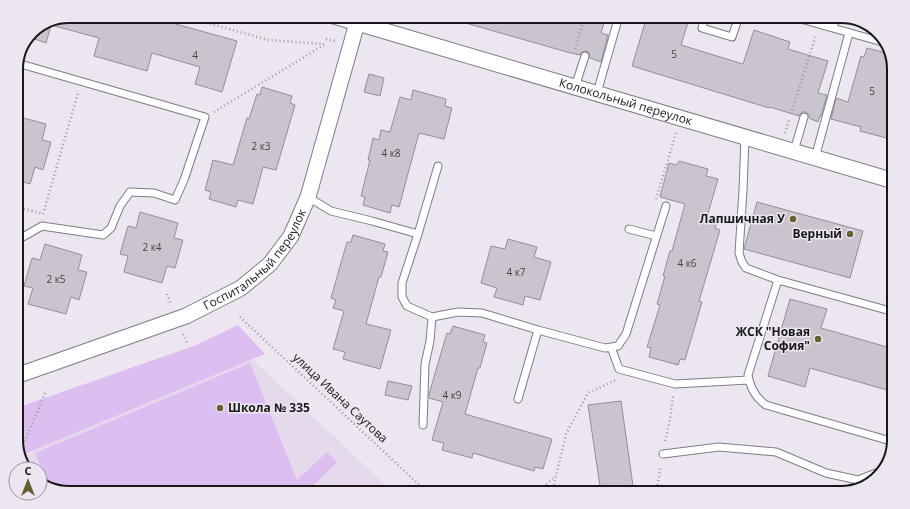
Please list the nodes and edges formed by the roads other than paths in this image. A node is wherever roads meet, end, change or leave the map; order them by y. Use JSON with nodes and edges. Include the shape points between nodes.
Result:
{"nodes":[{"id":1,"x":357,"y":23,"type":"edge"},
{"id":2,"x":371,"y":23,"type":"edge"},
{"id":3,"x":617,"y":23,"type":"edge"},
{"id":4,"x":703,"y":23,"type":"edge"},
{"id":5,"x":736,"y":23,"type":"edge"},
{"id":6,"x":816,"y":23,"type":"edge"},
{"id":7,"x":834,"y":23,"type":"edge"},
{"id":8,"x":833,"y":28,"type":"junction"},
{"id":9,"x":849,"y":32,"type":"junction"},
{"id":10,"x":875,"y":39,"type":"edge"},
{"id":11,"x":585,"y":56,"type":"dead end"},
{"id":12,"x":23,"y":65,"type":"edge"},
{"id":13,"x":575,"y":87,"type":"junction"},
{"id":14,"x":597,"y":93,"type":"junction"},
{"id":15,"x":804,"y":117,"type":"dead end"},
{"id":16,"x":745,"y":137,"type":"junction"},
{"id":17,"x":794,"y":152,"type":"junction"},
{"id":18,"x":815,"y":158,"type":"junction"},
{"id":19,"x":438,"y":166,"type":"dead end"},
{"id":20,"x":887,"y":179,"type":"edge"},
{"id":21,"x":308,"y":197,"type":"junction"},
{"id":22,"x":666,"y":206,"type":"road end"},
{"id":23,"x":629,"y":229,"type":"dead end"},
{"id":24,"x":418,"y":234,"type":"junction"},
{"id":25,"x":656,"y":236,"type":"junction"},
{"id":26,"x":23,"y":237,"type":"edge"},
{"id":27,"x":778,"y":280,"type":"junction"},
{"id":28,"x":887,"y":310,"type":"edge"},
{"id":29,"x":432,"y":316,"type":"junction"},
{"id":30,"x":538,"y":330,"type":"junction"},
{"id":31,"x":611,"y":347,"type":"junction"},
{"id":32,"x":23,"y":374,"type":"edge"},
{"id":33,"x":749,"y":380,"type":"junction"},
{"id":34,"x":518,"y":399,"type":"dead end"},
{"id":35,"x":423,"y":425,"type":"dead end"},
{"id":36,"x":887,"y":440,"type":"edge"},
{"id":37,"x":663,"y":454,"type":"road end"},
{"id":38,"x":869,"y":476,"type":"edge"}],
"edges":[{"from":1,"to":21,"type":"street","name":"Госпитальный переулок"},
{"from":2,"to":13,"type":"street","name":"Колокольный переулок"},
{"from":3,"to":14,"type":"lane"},
{"from":4,"to":5,"type":"lane","via":[[702,28],[732,37]]},
{"from":6,"to":8,"type":"lane"},
{"from":7,"to":8,"type":"lane"},
{"from":8,"to":9,"type":"lane"},
{"from":9,"to":10,"type":"lane"},
{"from":9,"to":18,"type":"lane"},
{"from":11,"to":13,"type":"lane"},
{"from":12,"to":26,"type":"lane","via":[[205,118],[175,200],[154,193],[130,192],[110,228],[103,235],[42,226]]},
{"from":13,"to":14,"type":"street","name":"Колокольный переулок"},
{"from":14,"to":16,"type":"street","name":"Колокольный переулок"},
{"from":15,"to":17,"type":"lane"},
{"from":16,"to":17,"type":"street","name":"Колокольный переулок"},
{"from":16,"to":27,"type":"lane","via":[[739,253],[746,268]]},
{"from":17,"to":18,"type":"street","name":"Колокольный переулок"},
{"from":18,"to":20,"type":"street","name":"Колокольный переулок"},
{"from":19,"to":24,"type":"lane"},
{"from":21,"to":24,"type":"lane","via":[[331,210]]},
{"from":21,"to":32,"type":"street","name":"Госпитальный переулок","via":[[291,236],[270,264],[241,288],[186,316]]},
{"from":22,"to":25,"type":"lane"},
{"from":23,"to":25,"type":"lane"},
{"from":24,"to":29,"type":"lane","via":[[402,283],[402,297],[407,306]]},
{"from":25,"to":31,"type":"lane","via":[[626,334],[618,346]]},
{"from":27,"to":28,"type":"lane"},
{"from":27,"to":33,"type":"lane","via":[[748,375]]},
{"from":29,"to":30,"type":"lane","via":[[458,312],[482,313]]},
{"from":29,"to":35,"type":"lane","via":[[425,364]]},
{"from":30,"to":31,"type":"lane","via":[[605,348]]},
{"from":30,"to":34,"type":"lane"},
{"from":31,"to":33,"type":"lane","via":[[619,369],[675,384]]},
{"from":33,"to":36,"type":"lane","via":[[759,400],[766,405]]},
{"from":37,"to":38,"type":"lane","via":[[719,447],[776,452],[826,473],[858,480]]}]}
